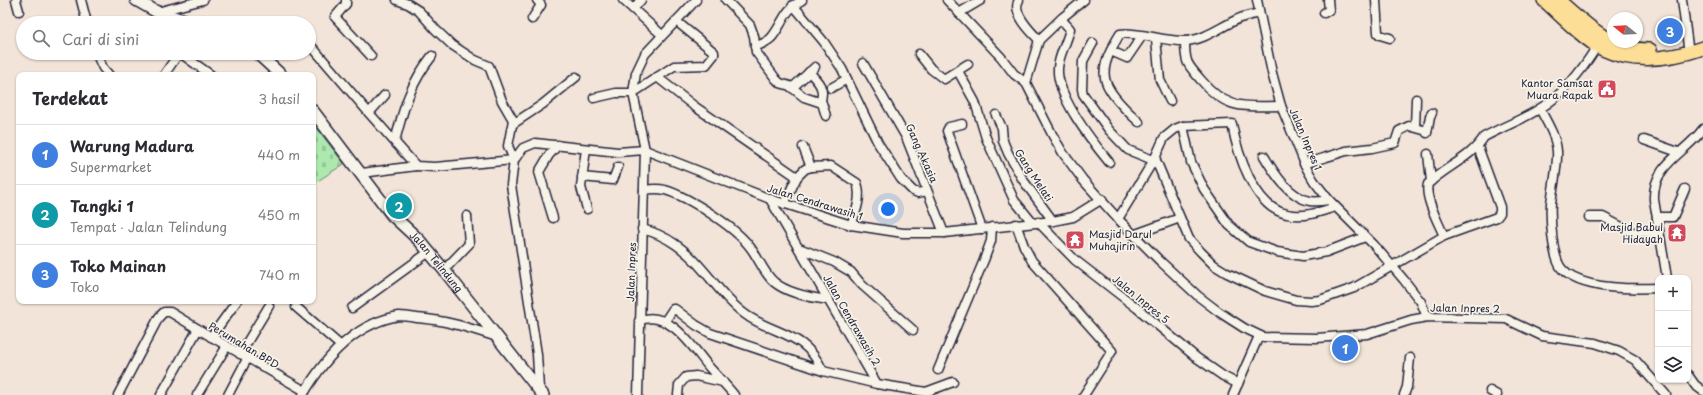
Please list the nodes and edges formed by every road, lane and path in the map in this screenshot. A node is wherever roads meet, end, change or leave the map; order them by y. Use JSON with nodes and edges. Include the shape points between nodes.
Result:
{"nodes":[{"id":1,"x":16,"y":0,"type":"edge"},
{"id":2,"x":81,"y":0,"type":"edge"},
{"id":3,"x":136,"y":0,"type":"edge"},
{"id":4,"x":203,"y":0,"type":"edge"},
{"id":5,"x":346,"y":0,"type":"edge"},
{"id":6,"x":397,"y":0,"type":"edge"},
{"id":7,"x":537,"y":0,"type":"edge"},
{"id":8,"x":623,"y":0,"type":"edge"},
{"id":9,"x":641,"y":0,"type":"edge"},
{"id":10,"x":696,"y":0,"type":"edge"},
{"id":11,"x":726,"y":0,"type":"edge"},
{"id":12,"x":802,"y":0,"type":"edge"},
{"id":13,"x":947,"y":0,"type":"edge"},
{"id":14,"x":981,"y":0,"type":"edge"},
{"id":15,"x":1019,"y":0,"type":"edge"},
{"id":16,"x":1084,"y":0,"type":"edge"},
{"id":17,"x":1257,"y":0,"type":"edge"},
{"id":18,"x":1328,"y":0,"type":"edge"},
{"id":19,"x":1376,"y":0,"type":"edge"},
{"id":20,"x":1544,"y":0,"type":"edge"},
{"id":21,"x":1558,"y":0,"type":"edge"},
{"id":22,"x":1682,"y":0,"type":"edge"},
{"id":23,"x":793,"y":5,"type":"junction"},
{"id":24,"x":633,"y":9,"type":"junction"},
{"id":25,"x":19,"y":11,"type":"dead end"},
{"id":26,"x":157,"y":12,"type":"junction"},
{"id":27,"x":959,"y":13,"type":"junction"},
{"id":28,"x":1259,"y":13,"type":"junction"},
{"id":29,"x":1324,"y":13,"type":"dead end"},
{"id":30,"x":85,"y":16,"type":"edge"},
{"id":31,"x":170,"y":16,"type":"edge"},
{"id":32,"x":532,"y":19,"type":"dead end"},
{"id":33,"x":1061,"y":19,"type":"junction"},
{"id":34,"x":676,"y":21,"type":"junction"},
{"id":35,"x":662,"y":35,"type":"junction"},
{"id":36,"x":1142,"y":36,"type":"junction"},
{"id":37,"x":1390,"y":38,"type":"dead end"},
{"id":38,"x":1156,"y":39,"type":"junction"},
{"id":39,"x":1039,"y":40,"type":"junction"},
{"id":40,"x":1703,"y":41,"type":"edge"},
{"id":41,"x":1185,"y":42,"type":"junction"},
{"id":42,"x":1094,"y":43,"type":"dead end"},
{"id":43,"x":1597,"y":46,"type":"junction"},
{"id":44,"x":1688,"y":46,"type":"junction"},
{"id":45,"x":755,"y":47,"type":"junction"},
{"id":46,"x":1703,"y":48,"type":"edge"},
{"id":47,"x":316,"y":51,"type":"edge"},
{"id":48,"x":1111,"y":51,"type":"junction"},
{"id":49,"x":919,"y":54,"type":"dead end"},
{"id":50,"x":372,"y":56,"type":"dead end"},
{"id":51,"x":432,"y":56,"type":"dead end"},
{"id":52,"x":99,"y":60,"type":"edge"},
{"id":53,"x":175,"y":60,"type":"edge"},
{"id":54,"x":190,"y":60,"type":"edge"},
{"id":55,"x":265,"y":60,"type":"edge"},
{"id":56,"x":863,"y":63,"type":"dead end"},
{"id":57,"x":968,"y":64,"type":"dead end"},
{"id":58,"x":958,"y":71,"type":"junction"},
{"id":59,"x":106,"y":72,"type":"edge"},
{"id":60,"x":166,"y":72,"type":"edge"},
{"id":61,"x":207,"y":72,"type":"edge"},
{"id":62,"x":278,"y":72,"type":"edge"},
{"id":63,"x":576,"y":77,"type":"dead end"},
{"id":64,"x":657,"y":77,"type":"junction"},
{"id":65,"x":847,"y":79,"type":"junction"},
{"id":66,"x":1026,"y":83,"type":"junction"},
{"id":67,"x":792,"y":88,"type":"junction"},
{"id":68,"x":831,"y":88,"type":"dead end"},
{"id":69,"x":633,"y":92,"type":"junction"},
{"id":70,"x":385,"y":95,"type":"dead end"},
{"id":71,"x":594,"y":98,"type":"dead end"},
{"id":72,"x":1416,"y":99,"type":"dead end"},
{"id":73,"x":1170,"y":101,"type":"dead end"},
{"id":74,"x":820,"y":102,"type":"junction"},
{"id":75,"x":1281,"y":106,"type":"junction"},
{"id":76,"x":1540,"y":109,"type":"junction"},
{"id":77,"x":1432,"y":112,"type":"dead end"},
{"id":78,"x":369,"y":113,"type":"junction"},
{"id":79,"x":316,"y":115,"type":"edge"},
{"id":80,"x":996,"y":115,"type":"dead end"},
{"id":81,"x":826,"y":116,"type":"dead end"},
{"id":82,"x":1139,"y":122,"type":"dead end"},
{"id":83,"x":513,"y":124,"type":"junction"},
{"id":84,"x":962,"y":124,"type":"dead end"},
{"id":85,"x":1183,"y":126,"type":"junction"},
{"id":86,"x":1415,"y":127,"type":"junction"},
{"id":87,"x":1703,"y":129,"type":"edge"},
{"id":88,"x":1644,"y":140,"type":"dead end"},
{"id":89,"x":395,"y":141,"type":"junction"},
{"id":90,"x":558,"y":145,"type":"junction"},
{"id":91,"x":803,"y":147,"type":"dead end"},
{"id":92,"x":1478,"y":147,"type":"junction"},
{"id":93,"x":586,"y":149,"type":"junction"},
{"id":94,"x":645,"y":150,"type":"junction"},
{"id":95,"x":1678,"y":152,"type":"junction"},
{"id":96,"x":1428,"y":154,"type":"dead end"},
{"id":97,"x":1264,"y":156,"type":"dead end"},
{"id":98,"x":1154,"y":159,"type":"junction"},
{"id":99,"x":514,"y":160,"type":"junction"},
{"id":100,"x":1108,"y":162,"type":"dead end"},
{"id":101,"x":1304,"y":164,"type":"junction"},
{"id":102,"x":416,"y":166,"type":"junction"},
{"id":103,"x":618,"y":167,"type":"dead end"},
{"id":104,"x":810,"y":167,"type":"junction"},
{"id":105,"x":362,"y":173,"type":"junction"},
{"id":106,"x":582,"y":177,"type":"junction"},
{"id":107,"x":797,"y":177,"type":"junction"},
{"id":108,"x":1431,"y":181,"type":"junction"},
{"id":109,"x":1685,"y":189,"type":"dead end"},
{"id":110,"x":644,"y":190,"type":"junction"},
{"id":111,"x":927,"y":191,"type":"junction"},
{"id":112,"x":1102,"y":199,"type":"junction"},
{"id":113,"x":770,"y":200,"type":"junction"},
{"id":114,"x":1329,"y":200,"type":"junction"},
{"id":115,"x":784,"y":204,"type":"junction"},
{"id":116,"x":1335,"y":207,"type":"junction"},
{"id":117,"x":588,"y":208,"type":"dead end"},
{"id":118,"x":467,"y":216,"type":"dead end"},
{"id":119,"x":1589,"y":217,"type":"dead end"},
{"id":120,"x":1657,"y":217,"type":"junction"},
{"id":121,"x":553,"y":218,"type":"dead end"},
{"id":122,"x":1180,"y":218,"type":"junction"},
{"id":123,"x":1118,"y":219,"type":"junction"},
{"id":124,"x":1053,"y":221,"type":"junction"},
{"id":125,"x":1035,"y":222,"type":"junction"},
{"id":126,"x":1016,"y":224,"type":"junction"},
{"id":127,"x":852,"y":225,"type":"junction"},
{"id":128,"x":992,"y":227,"type":"junction"},
{"id":129,"x":642,"y":228,"type":"junction"},
{"id":130,"x":982,"y":229,"type":"junction"},
{"id":131,"x":944,"y":233,"type":"junction"},
{"id":132,"x":1659,"y":233,"type":"junction"},
{"id":133,"x":1133,"y":235,"type":"junction"},
{"id":134,"x":1444,"y":236,"type":"junction"},
{"id":135,"x":1365,"y":237,"type":"junction"},
{"id":136,"x":800,"y":248,"type":"junction"},
{"id":137,"x":429,"y":252,"type":"junction"},
{"id":138,"x":1392,"y":266,"type":"junction"},
{"id":139,"x":444,"y":270,"type":"junction"},
{"id":140,"x":1666,"y":275,"type":"edge"},
{"id":141,"x":1655,"y":288,"type":"edge"},
{"id":142,"x":829,"y":300,"type":"junction"},
{"id":143,"x":236,"y":304,"type":"edge"},
{"id":144,"x":269,"y":306,"type":"dead end"},
{"id":145,"x":296,"y":307,"type":"dead end"},
{"id":146,"x":352,"y":308,"type":"dead end"},
{"id":147,"x":1427,"y":317,"type":"junction"},
{"id":148,"x":639,"y":321,"type":"junction"},
{"id":149,"x":665,"y":321,"type":"junction"},
{"id":150,"x":198,"y":329,"type":"junction"},
{"id":151,"x":913,"y":330,"type":"dead end"},
{"id":152,"x":1259,"y":336,"type":"junction"},
{"id":153,"x":211,"y":337,"type":"junction"},
{"id":154,"x":498,"y":338,"type":"junction"},
{"id":155,"x":227,"y":346,"type":"junction"},
{"id":156,"x":341,"y":346,"type":"junction"},
{"id":157,"x":240,"y":354,"type":"junction"},
{"id":158,"x":1410,"y":358,"type":"dead end"},
{"id":159,"x":247,"y":359,"type":"junction"},
{"id":160,"x":938,"y":370,"type":"dead end"},
{"id":161,"x":823,"y":371,"type":"junction"},
{"id":162,"x":1691,"y":380,"type":"edge"},
{"id":163,"x":723,"y":382,"type":"junction"},
{"id":164,"x":953,"y":382,"type":"dead end"},
{"id":165,"x":877,"y":384,"type":"junction"},
{"id":166,"x":1238,"y":384,"type":"junction"},
{"id":167,"x":1703,"y":391,"type":"edge"},
{"id":168,"x":541,"y":392,"type":"edge"},
{"id":169,"x":304,"y":393,"type":"edge"},
{"id":170,"x":118,"y":395,"type":"edge"},
{"id":171,"x":161,"y":395,"type":"edge"},
{"id":172,"x":197,"y":395,"type":"edge"},
{"id":173,"x":228,"y":395,"type":"edge"},
{"id":174,"x":638,"y":395,"type":"edge"},
{"id":175,"x":678,"y":395,"type":"edge"},
{"id":176,"x":734,"y":395,"type":"edge"},
{"id":177,"x":1084,"y":395,"type":"edge"},
{"id":178,"x":1233,"y":395,"type":"edge"},
{"id":179,"x":1404,"y":395,"type":"edge"},
{"id":180,"x":1666,"y":395,"type":"edge"}],
"edges":[{"from":1,"to":25,"type":"street"},
{"from":2,"to":30,"type":"street"},
{"from":3,"to":26,"type":"main road"},
{"from":4,"to":26,"type":"street"},
{"from":5,"to":50,"type":"street","via":[[346,4],[335,17]]},
{"from":6,"to":83,"type":"street","via":[[419,11],[452,45],[489,66]]},
{"from":7,"to":32,"type":"street","via":[[541,5]]},
{"from":8,"to":24,"type":"street"},
{"from":9,"to":24,"type":"street"},
{"from":10,"to":34,"type":"street"},
{"from":11,"to":45,"type":"street","via":[[750,26]]},
{"from":12,"to":23,"type":"street"},
{"from":13,"to":27,"type":"street"},
{"from":14,"to":27,"type":"street"},
{"from":15,"to":39,"type":"street","via":[[1017,8],[1027,29]]},
{"from":16,"to":33,"type":"street"},
{"from":17,"to":28,"type":"street","name":"Jalan Inpres 1"},
{"from":18,"to":29,"type":"street","via":[[1329,10]]},
{"from":19,"to":37,"type":"street","via":[[1378,33]]},
{"from":20,"to":43,"type":"highway"},
{"from":21,"to":44,"type":"highway","via":[[1596,33],[1629,48],[1646,50]]},
{"from":22,"to":44,"type":"street"},
{"from":23,"to":45,"type":"street","via":[[785,13],[772,37]]},
{"from":23,"to":65,"type":"street","via":[[828,47]]},
{"from":24,"to":35,"type":"street"},
{"from":26,"to":31,"type":"main road"},
{"from":27,"to":66,"type":"street","via":[[1014,74]]},
{"from":28,"to":41,"type":"street","via":[[1237,19],[1209,36]]},
{"from":28,"to":75,"type":"street","name":"Jalan Inpres 1"},
{"from":33,"to":39,"type":"street"},
{"from":33,"to":100,"type":"street","via":[[1070,29],[1060,55],[1059,81],[1067,100],[1091,140]]},
{"from":34,"to":35,"type":"street"},
{"from":34,"to":64,"type":"street","via":[[714,54],[706,65],[674,66]]},
{"from":35,"to":69,"type":"street","via":[[645,54],[636,73]]},
{"from":36,"to":38,"type":"street"},
{"from":36,"to":48,"type":"street","via":[[1120,34]]},
{"from":36,"to":48,"type":"street","via":[[1127,58]]},
{"from":38,"to":41,"type":"street"},
{"from":38,"to":73,"type":"street","via":[[1160,80]]},
{"from":39,"to":66,"type":"street"},
{"from":40,"to":44,"type":"highway"},
{"from":41,"to":75,"type":"street","via":[[1185,56],[1189,66],[1211,92],[1223,100],[1242,106]]},
{"from":42,"to":98,"type":"street","via":[[1083,61],[1083,94],[1109,130],[1128,150]]},
{"from":43,"to":46,"type":"highway","via":[[1621,56],[1640,58],[1676,56]]},
{"from":43,"to":76,"type":"street","via":[[1585,66],[1567,86]]},
{"from":45,"to":67,"type":"street","via":[[759,58],[776,79]]},
{"from":47,"to":78,"type":"street"},
{"from":48,"to":82,"type":"street","via":[[1105,78],[1119,103]]},
{"from":49,"to":58,"type":"street","via":[[943,79]]},
{"from":51,"to":89,"type":"street","via":[[420,71],[411,89]]},
{"from":52,"to":59,"type":"street"},
{"from":53,"to":60,"type":"street"},
{"from":54,"to":61,"type":"street"},
{"from":55,"to":62,"type":"main road"},
{"from":56,"to":111,"type":"street","name":"Gang Akasia","via":[[906,137]]},
{"from":57,"to":58,"type":"street"},
{"from":58,"to":125,"type":"street","name":"Jalan Inpres 5","via":[[975,102],[986,138],[1014,200]]},
{"from":63,"to":83,"type":"street"},
{"from":64,"to":69,"type":"street"},
{"from":64,"to":107,"type":"street","via":[[694,106]]},
{"from":65,"to":68,"type":"street"},
{"from":65,"to":111,"type":"street","via":[[878,143],[901,179],[914,191]]},
{"from":66,"to":112,"type":"street","via":[[1063,153],[1083,180]]},
{"from":67,"to":74,"type":"street","via":[[804,97]]},
{"from":67,"to":74,"type":"street","via":[[812,70],[822,89]]},
{"from":69,"to":71,"type":"street"},
{"from":69,"to":94,"type":"street","name":"Jalan Inpres"},
{"from":70,"to":78,"type":"street"},
{"from":72,"to":86,"type":"street"},
{"from":74,"to":81,"type":"street"},
{"from":75,"to":101,"type":"street","name":"Jalan Inpres 1"},
{"from":76,"to":92,"type":"street","via":[[1484,137]]},
{"from":76,"to":141,"type":"street","via":[[1548,123],[1557,151],[1551,216],[1553,239],[1561,268],[1581,281],[1596,286]]},
{"from":77,"to":86,"type":"street","via":[[1427,132]]},
{"from":78,"to":89,"type":"street"},
{"from":79,"to":105,"type":"main road","name":"Jalan Telindung"},
{"from":80,"to":124,"type":"street","name":"Gang Melati","via":[[1008,153],[1023,180]]},
{"from":83,"to":99,"type":"street","via":[[508,146]]},
{"from":84,"to":130,"type":"street","via":[[949,127],[947,130]]},
{"from":85,"to":98,"type":"street","via":[[1164,138]]},
{"from":85,"to":116,"type":"street","via":[[1232,124],[1235,142],[1245,170],[1264,199],[1276,210],[1299,215]]},
{"from":85,"to":135,"type":"street","via":[[1191,162],[1204,190],[1240,236],[1272,251],[1304,256],[1326,252]]},
{"from":86,"to":101,"type":"street","via":[[1409,126],[1399,131],[1395,143],[1392,144],[1346,151]]},
{"from":87,"to":95,"type":"street"},
{"from":88,"to":95,"type":"street"},
{"from":89,"to":102,"type":"street"},
{"from":90,"to":93,"type":"street"},
{"from":90,"to":99,"type":"street","via":[[535,143],[523,148]]},
{"from":90,"to":121,"type":"street","via":[[539,172]]},
{"from":91,"to":104,"type":"street"},
{"from":92,"to":108,"type":"street"},
{"from":92,"to":134,"type":"street","via":[[1500,207],[1500,215]]},
{"from":93,"to":94,"type":"street","via":[[618,152]]},
{"from":93,"to":106,"type":"street"},
{"from":94,"to":110,"type":"street","name":"Jalan Inpres"},
{"from":94,"to":113,"type":"street","name":"Jalan Cendrawasih 1"},
{"from":95,"to":120,"type":"street","via":[[1665,166],[1656,182],[1654,197]]},
{"from":96,"to":108,"type":"street"},
{"from":97,"to":114,"type":"street","via":[[1277,178],[1297,195],[1312,201]]},
{"from":98,"to":122,"type":"street"},
{"from":98,"to":123,"type":"street"},
{"from":99,"to":102,"type":"street","via":[[435,167]]},
{"from":99,"to":168,"type":"street","via":[[511,185]]},
{"from":101,"to":114,"type":"street","name":"Jalan Inpres 1"},
{"from":102,"to":105,"type":"street"},
{"from":103,"to":106,"type":"street","via":[[613,180]]},
{"from":104,"to":107,"type":"street"},
{"from":104,"to":127,"type":"street","via":[[832,167],[857,183],[858,206]]},
{"from":105,"to":137,"type":"main road","name":"Jalan Telindung","via":[[392,214]]},
{"from":106,"to":117,"type":"street","via":[[581,187]]},
{"from":107,"to":115,"type":"street"},
{"from":108,"to":134,"type":"street","via":[[1427,186],[1429,197]]},
{"from":109,"to":120,"type":"street","via":[[1673,217]]},
{"from":110,"to":129,"type":"street","name":"Jalan Inpres"},
{"from":110,"to":142,"type":"street","via":[[664,190],[687,200],[732,230],[749,246],[773,282],[790,290]]},
{"from":111,"to":131,"type":"street","name":"Gang Akasia"},
{"from":112,"to":123,"type":"street"},
{"from":112,"to":124,"type":"street","name":"Jalan Cendrawasih 1","via":[[1073,217]]},
{"from":113,"to":115,"type":"street","name":"Jalan Cendrawasih 1"},
{"from":113,"to":136,"type":"street","name":"Jalan Cendrawasih 2"},
{"from":114,"to":116,"type":"street","name":"Jalan Inpres 1"},
{"from":115,"to":127,"type":"street","name":"Jalan Cendrawasih 1"},
{"from":116,"to":135,"type":"street","name":"Jalan Inpres 1"},
{"from":118,"to":139,"type":"street","via":[[469,244]]},
{"from":119,"to":132,"type":"street","via":[[1603,217],[1631,232]]},
{"from":120,"to":132,"type":"street"},
{"from":122,"to":133,"type":"street"},
{"from":122,"to":138,"type":"street","via":[[1189,239],[1219,269],[1265,291],[1296,300],[1311,301],[1354,288]]},
{"from":123,"to":133,"type":"street"},
{"from":124,"to":125,"type":"street","name":"Jalan Cendrawasih 1"},
{"from":125,"to":126,"type":"street","name":"Jalan Cendrawasih 1"},
{"from":125,"to":166,"type":"street","name":"Jalan Inpres 5","via":[[1075,260],[1197,358]]},
{"from":126,"to":128,"type":"street","name":"Jalan Cendrawasih 1"},
{"from":126,"to":177,"type":"street","via":[[1032,261],[1112,351]]},
{"from":127,"to":131,"type":"street","name":"Jalan Cendrawasih 1","via":[[903,233]]},
{"from":128,"to":130,"type":"street","name":"Jalan Cendrawasih 1"},
{"from":128,"to":160,"type":"street","via":[[991,241],[984,260]]},
{"from":129,"to":148,"type":"street","name":"Jalan Inpres"},
{"from":129,"to":161,"type":"street","via":[[676,244],[748,316],[801,342],[817,358]]},
{"from":130,"to":131,"type":"street","name":"Jalan Cendrawasih 1"},
{"from":132,"to":140,"type":"street"},
{"from":133,"to":152,"type":"street","via":[[1198,296],[1228,319]]},
{"from":134,"to":138,"type":"street"},
{"from":135,"to":138,"type":"street","name":"Jalan Inpres 1"},
{"from":136,"to":142,"type":"street","name":"Jalan Cendrawasih 2"},
{"from":136,"to":151,"type":"street","via":[[851,272]]},
{"from":137,"to":139,"type":"main road","name":"Jalan Telindung"},
{"from":137,"to":146,"type":"street"},
{"from":138,"to":147,"type":"street","name":"Jalan Inpres 1","via":[[1421,302]]},
{"from":139,"to":154,"type":"main road","name":"Jalan Telindung"},
{"from":142,"to":165,"type":"street","name":"Jalan Cendrawasih 2"},
{"from":143,"to":153,"type":"street"},
{"from":144,"to":157,"type":"street"},
{"from":145,"to":156,"type":"street"},
{"from":147,"to":152,"type":"street","name":"Jalan Inpres 2","via":[[1350,336]]},
{"from":147,"to":180,"type":"street","name":"Jalan Inpres 2","via":[[1506,319],[1542,336],[1610,347],[1634,360]]},
{"from":148,"to":149,"type":"street","via":[[645,318]]},
{"from":148,"to":174,"type":"street","name":"Jalan Inpres"},
{"from":149,"to":161,"type":"street","via":[[675,309],[710,332]]},
{"from":149,"to":163,"type":"street","via":[[681,332]]},
{"from":150,"to":153,"type":"street","name":"Perumahan BPD"},
{"from":150,"to":170,"type":"street","via":[[170,312],[164,312]]},
{"from":150,"to":171,"type":"street","name":"Perumahan BPD"},
{"from":152,"to":166,"type":"street"},
{"from":153,"to":155,"type":"street","name":"Perumahan BPD"},
{"from":154,"to":156,"type":"street","via":[[464,326],[400,316],[374,322]]},
{"from":154,"to":168,"type":"main road","name":"Jalan Telindung"},
{"from":155,"to":157,"type":"street","name":"Perumahan BPD"},
{"from":155,"to":172,"type":"street"},
{"from":156,"to":169,"type":"street","via":[[331,355]]},
{"from":157,"to":159,"type":"street","name":"Perumahan BPD"},
{"from":158,"to":179,"type":"street"},
{"from":159,"to":169,"type":"street","name":"Perumahan BPD"},
{"from":159,"to":173,"type":"street"},
{"from":161,"to":165,"type":"street"},
{"from":162,"to":167,"type":"street"},
{"from":163,"to":175,"type":"street","via":[[696,376],[686,377],[679,385]]},
{"from":163,"to":176,"type":"street"},
{"from":164,"to":165,"type":"street","via":[[926,392]]},
{"from":166,"to":178,"type":"street"}]}
